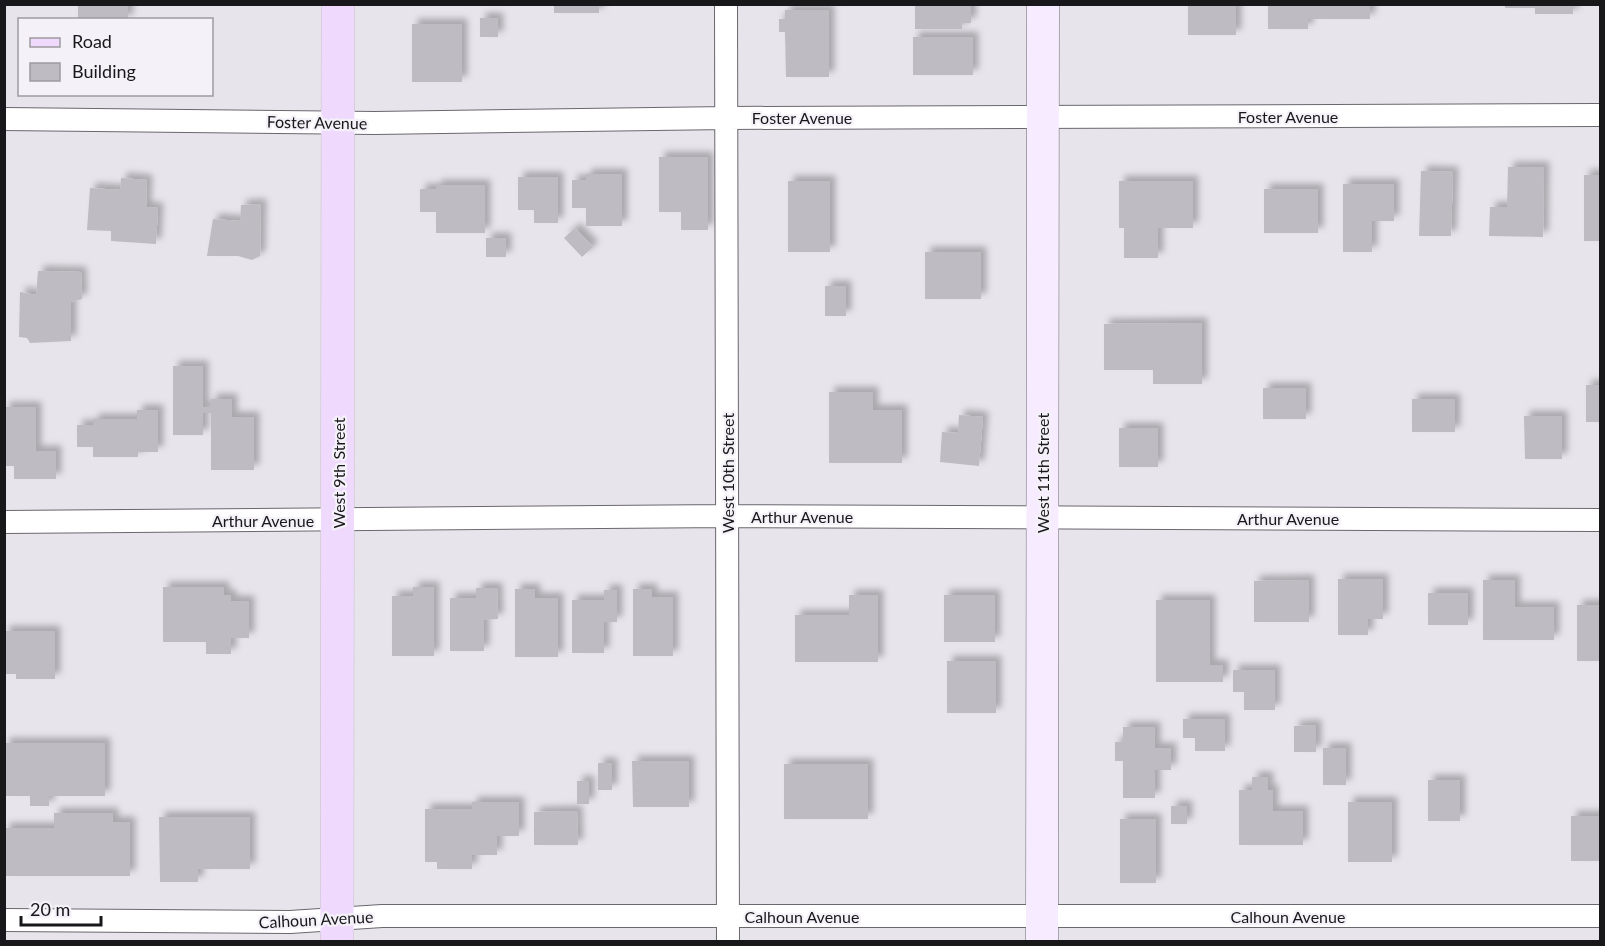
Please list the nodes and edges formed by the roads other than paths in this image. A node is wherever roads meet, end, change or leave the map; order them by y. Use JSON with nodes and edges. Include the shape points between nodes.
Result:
{"nodes":[{"id":1,"x":338,"y":4,"type":"edge"},
{"id":2,"x":726,"y":4,"type":"edge"},
{"id":3,"x":1043,"y":4,"type":"edge"},
{"id":4,"x":1600,"y":115,"type":"edge"},
{"id":5,"x":1043,"y":117,"type":"junction"},
{"id":6,"x":726,"y":118,"type":"junction"},
{"id":7,"x":4,"y":119,"type":"edge"},
{"id":8,"x":338,"y":123,"type":"junction"},
{"id":9,"x":727,"y":516,"type":"junction"},
{"id":10,"x":1042,"y":517,"type":"junction"},
{"id":11,"x":338,"y":520,"type":"junction"},
{"id":12,"x":1600,"y":520,"type":"edge"},
{"id":13,"x":4,"y":522,"type":"edge"},
{"id":14,"x":728,"y":915,"type":"junction"},
{"id":15,"x":1600,"y":916,"type":"edge"},
{"id":16,"x":4,"y":920,"type":"edge"},
{"id":17,"x":1042,"y":929,"type":"edge"},
{"id":18,"x":337,"y":930,"type":"edge"},
{"id":19,"x":728,"y":942,"type":"edge"}],
"edges":[{"from":1,"to":8,"type":"main road","name":"West 9th Street"},
{"from":2,"to":6,"type":"street","name":"West 10th Street"},
{"from":3,"to":5,"type":"main road","name":"West 11th Street"},
{"from":4,"to":5,"type":"street","name":"Foster Avenue"},
{"from":5,"to":6,"type":"street","name":"Foster Avenue"},
{"from":5,"to":10,"type":"main road","name":"West 11th Street"},
{"from":6,"to":8,"type":"street","name":"Foster Avenue"},
{"from":6,"to":9,"type":"street","name":"West 10th Street"},
{"from":7,"to":8,"type":"street","name":"Foster Avenue"},
{"from":8,"to":11,"type":"main road","name":"West 9th Street"},
{"from":9,"to":10,"type":"street","name":"Arthur Avenue"},
{"from":9,"to":11,"type":"street","name":"Arthur Avenue"},
{"from":9,"to":14,"type":"street","name":"West 10th Street"},
{"from":10,"to":12,"type":"street","name":"Arthur Avenue"},
{"from":10,"to":17,"type":"main road","name":"West 11th Street"},
{"from":11,"to":13,"type":"street","name":"Arthur Avenue"},
{"from":11,"to":18,"type":"main road","name":"West 9th Street"},
{"from":14,"to":17,"type":"street","name":"Calhoun Avenue"},
{"from":14,"to":18,"type":"street","name":"Calhoun Avenue","via":[[382,916]]},
{"from":14,"to":19,"type":"street","name":"West 10th Street"},
{"from":15,"to":17,"type":"street","name":"Calhoun Avenue"},
{"from":16,"to":18,"type":"street","name":"Calhoun Avenue","via":[[290,922]]}]}
